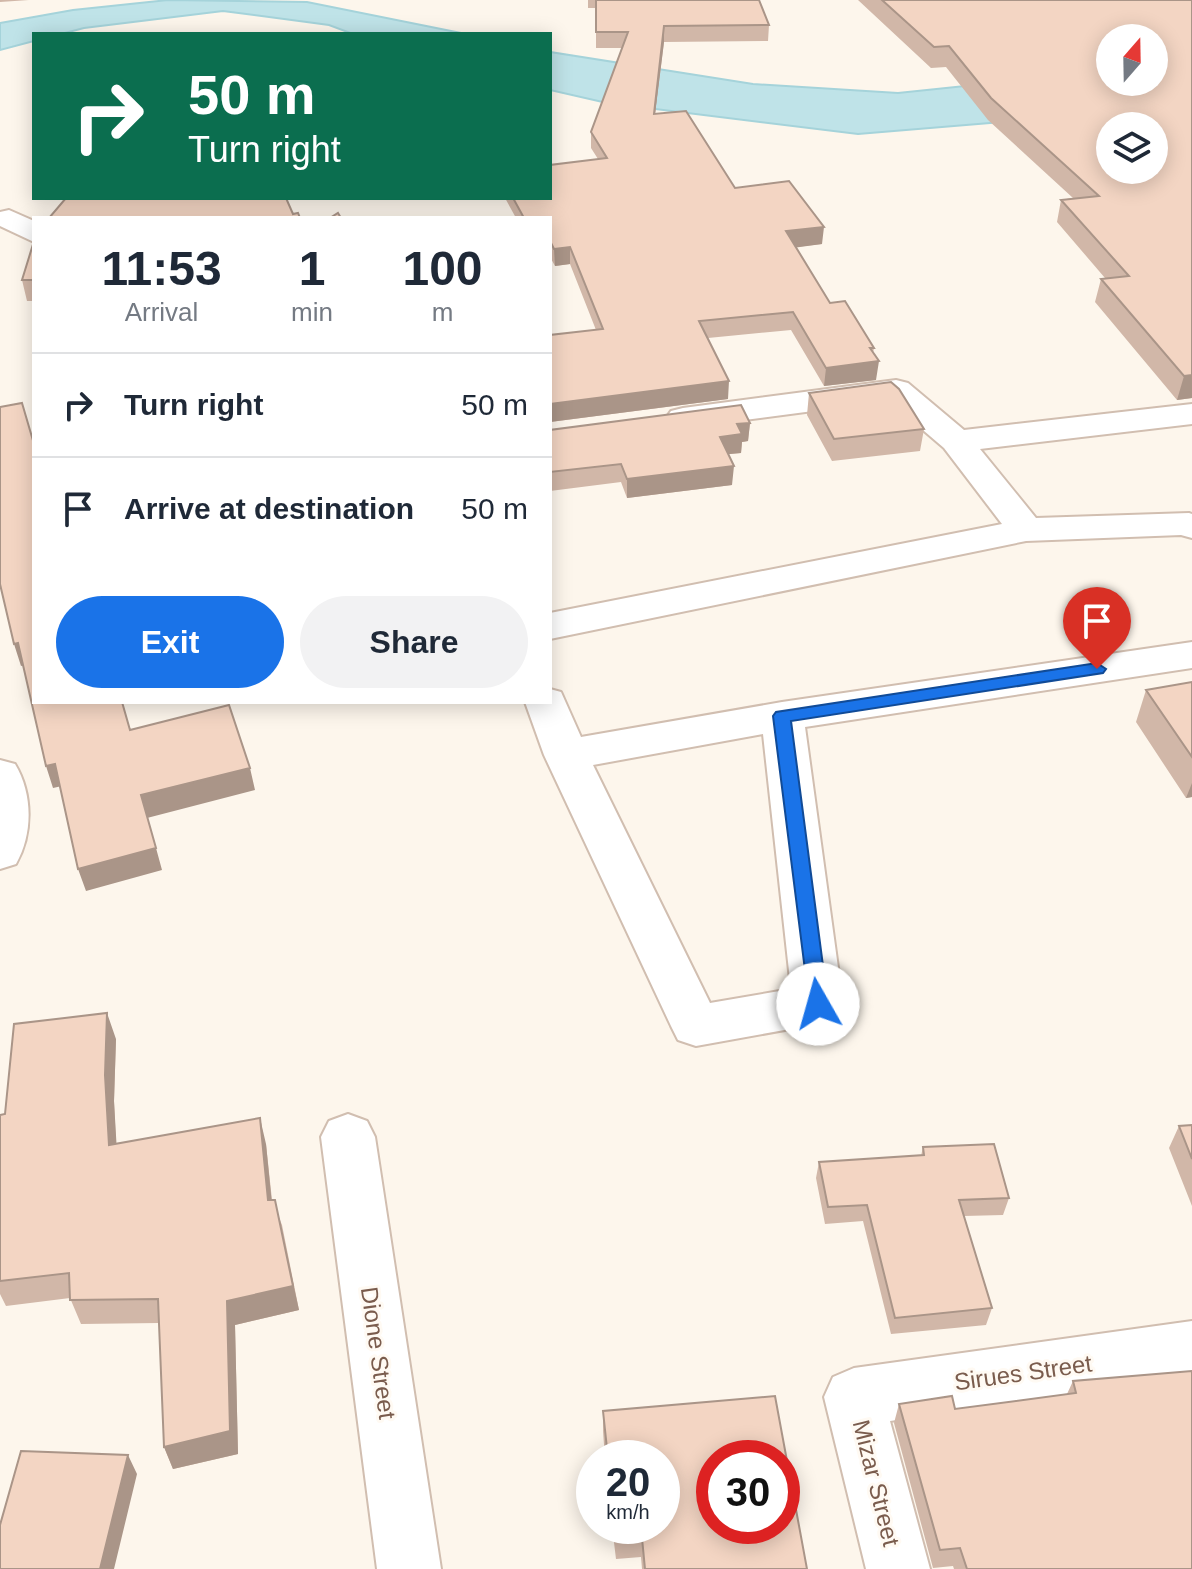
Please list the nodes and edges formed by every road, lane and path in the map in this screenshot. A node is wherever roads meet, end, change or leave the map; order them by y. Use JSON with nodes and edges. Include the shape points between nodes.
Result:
{"nodes":[{"id":1,"x":1192,"y":414,"type":"edge"},
{"id":2,"x":644,"y":423,"type":"edge"},
{"id":3,"x":956,"y":441,"type":"junction"},
{"id":4,"x":1192,"y":527,"type":"edge"},
{"id":5,"x":1026,"y":530,"type":"junction"},
{"id":6,"x":552,"y":626,"type":"edge"},
{"id":7,"x":1192,"y":655,"type":"edge"},
{"id":8,"x":547,"y":704,"type":"edge"},
{"id":9,"x":782,"y":716,"type":"junction"},
{"id":10,"x":566,"y":755,"type":"junction"},
{"id":11,"x":0,"y":775,"type":"edge"},
{"id":12,"x":0,"y":852,"type":"edge"},
{"id":13,"x":348,"y":1137,"type":"dead end"},
{"id":14,"x":1192,"y":1349,"type":"edge"},
{"id":15,"x":854,"y":1397,"type":"joint"},
{"id":16,"x":409,"y":1569,"type":"edge"},
{"id":17,"x":898,"y":1569,"type":"edge"}],
"edges":[{"from":1,"to":3,"type":"street"},
{"from":2,"to":3,"type":"street","via":[[896,390]]},
{"from":3,"to":5,"type":"street"},
{"from":4,"to":5,"type":"street"},
{"from":5,"to":6,"type":"street"},
{"from":7,"to":9,"type":"street"},
{"from":8,"to":10,"type":"street"},
{"from":9,"to":10,"type":"street"},
{"from":9,"to":10,"type":"street","via":[[818,1004],[741,1018],[696,1026]]},
{"from":11,"to":12,"type":"street","via":[[8,810]]},
{"from":13,"to":16,"type":"street","name":"Dione Street"},
{"from":14,"to":15,"type":"street","name":"Sirues Street"},
{"from":15,"to":17,"type":"street","name":"Mizar Street"}]}
